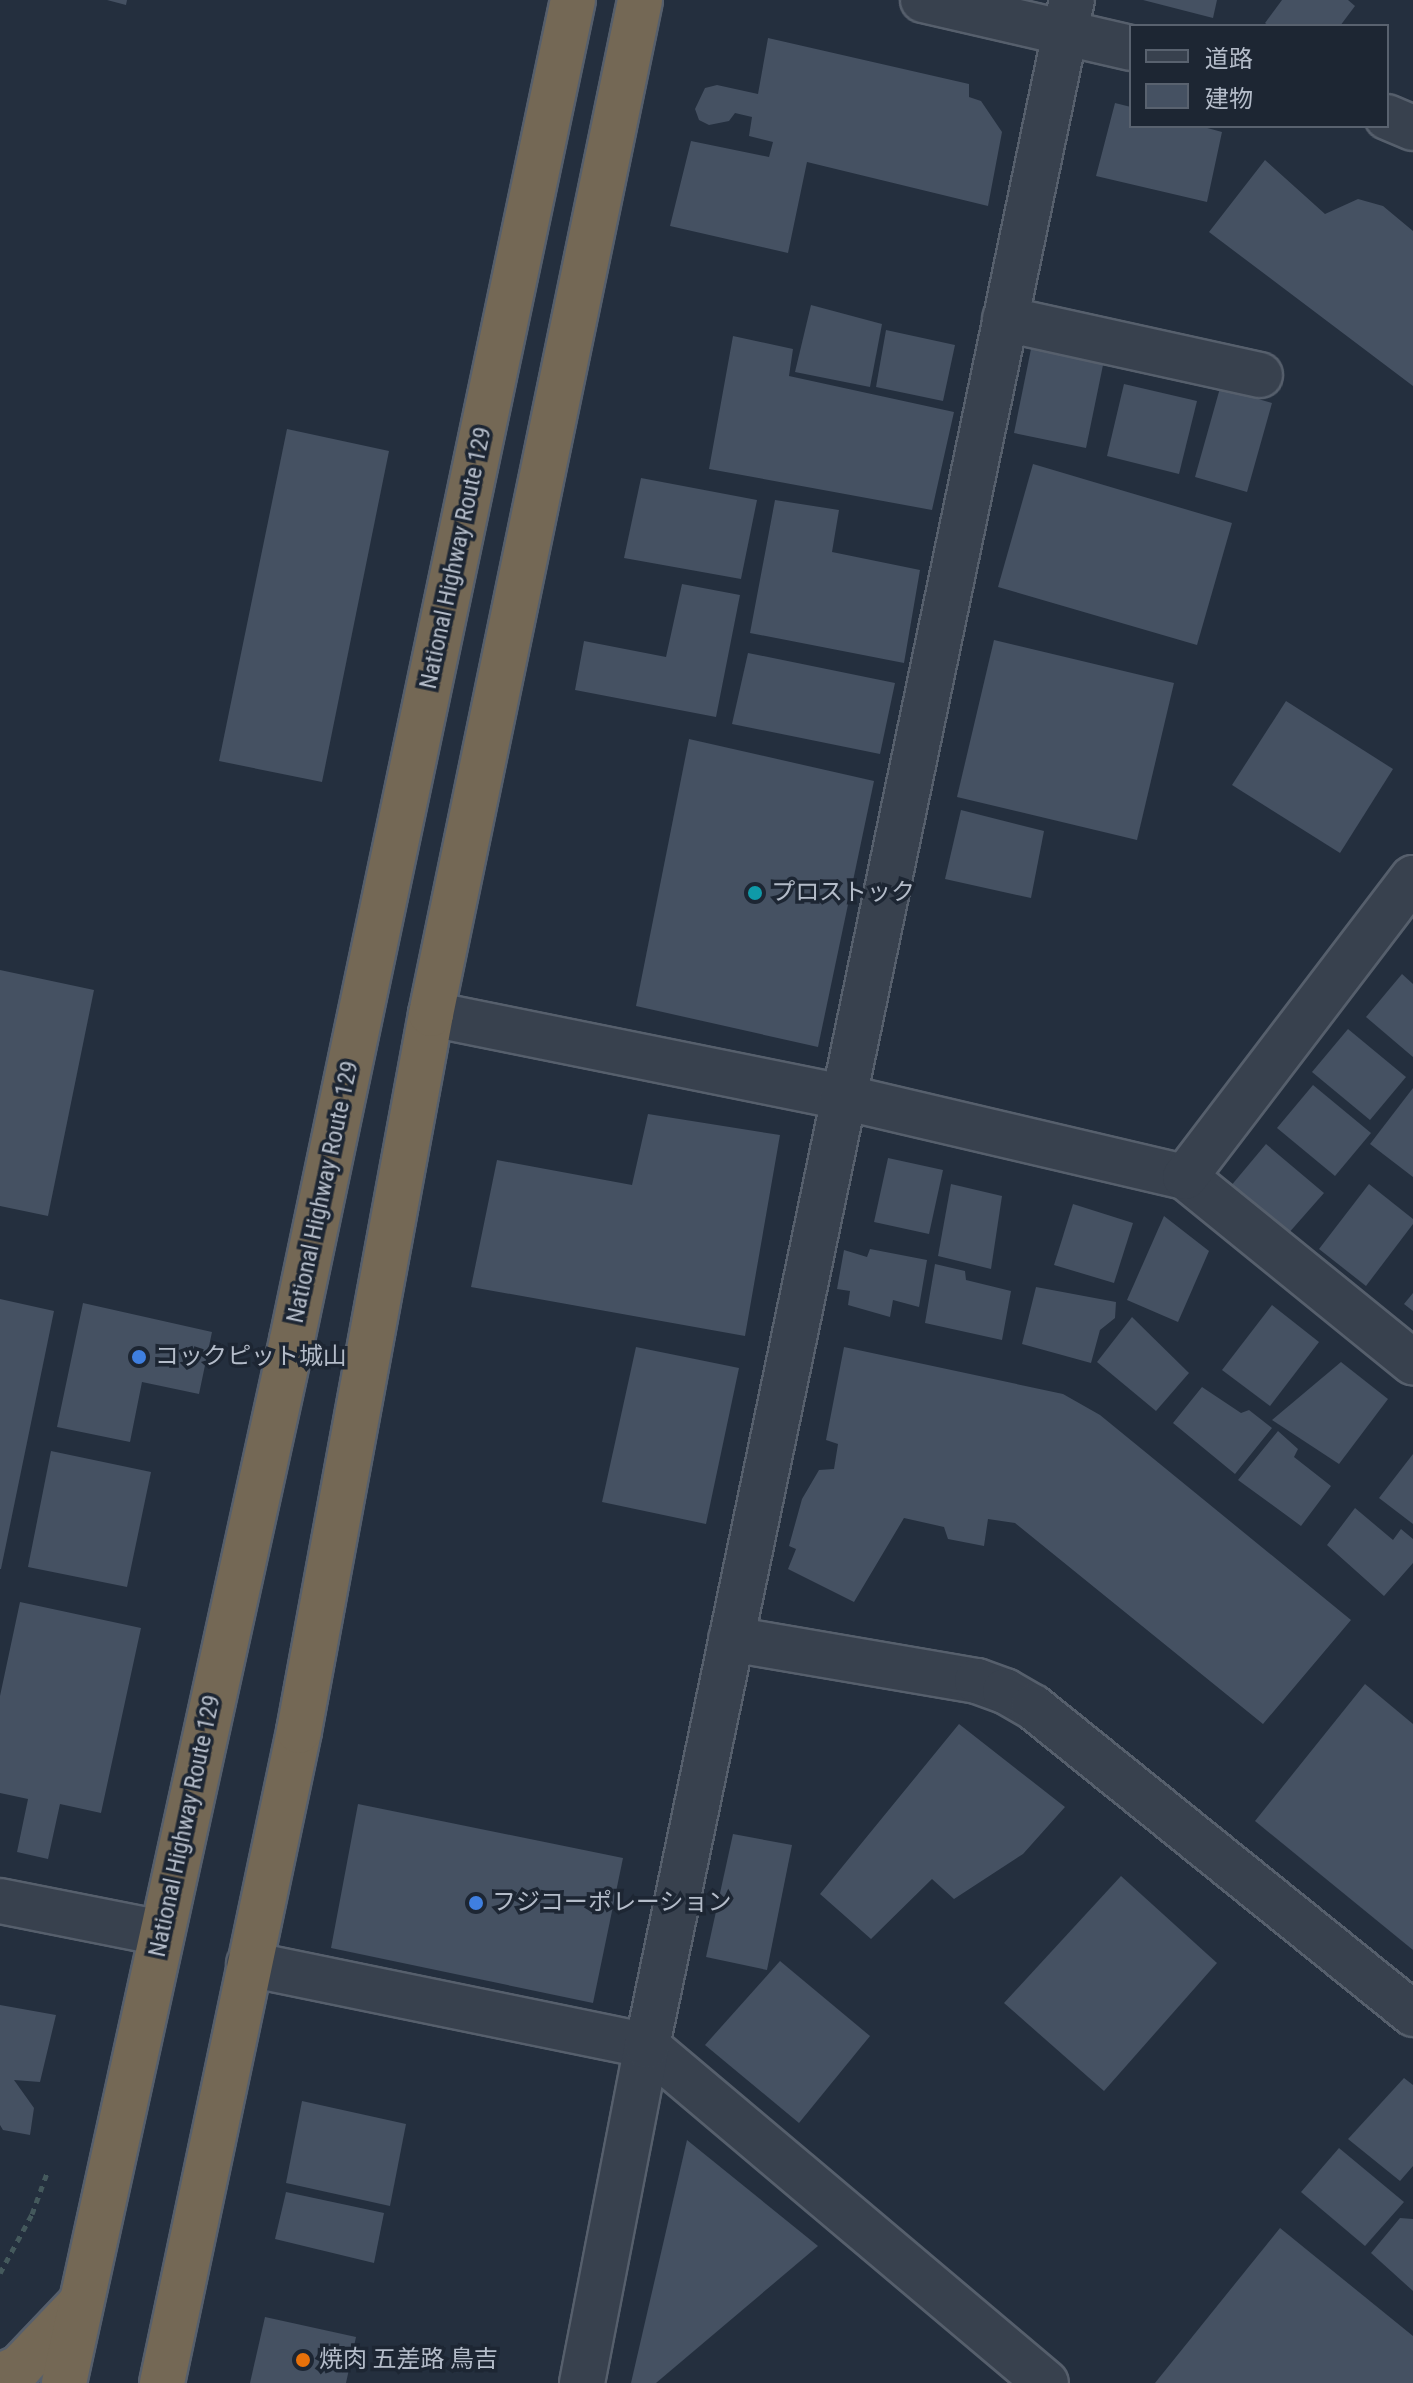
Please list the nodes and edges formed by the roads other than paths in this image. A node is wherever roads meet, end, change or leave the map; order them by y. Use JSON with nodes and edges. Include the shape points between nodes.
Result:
{"nodes":[{"id":1,"x":573,"y":0,"type":"edge"},
{"id":2,"x":640,"y":0,"type":"edge"},
{"id":3,"x":923,"y":0,"type":"edge"},
{"id":4,"x":1069,"y":15,"type":"edge"},
{"id":5,"x":1129,"y":47,"type":"edge"},
{"id":6,"x":1389,"y":118,"type":"edge"},
{"id":7,"x":1413,"y":128,"type":"edge"},
{"id":8,"x":1005,"y":319,"type":"junction"},
{"id":9,"x":1260,"y":375,"type":"dead end"},
{"id":10,"x":1413,"y":878,"type":"edge"},
{"id":11,"x":431,"y":1014,"type":"junction"},
{"id":12,"x":843,"y":1097,"type":"junction"},
{"id":13,"x":1185,"y":1177,"type":"junction"},
{"id":14,"x":1413,"y":1362,"type":"edge"},
{"id":15,"x":731,"y":1639,"type":"junction"},
{"id":16,"x":0,"y":1901,"type":"edge"},
{"id":17,"x":161,"y":1933,"type":"junction"},
{"id":18,"x":249,"y":1964,"type":"junction"},
{"id":19,"x":1413,"y":2014,"type":"edge"},
{"id":20,"x":647,"y":2046,"type":"junction"},
{"id":21,"x":83,"y":2300,"type":"junction"},
{"id":22,"x":0,"y":2376,"type":"edge"},
{"id":23,"x":64,"y":2383,"type":"edge"},
{"id":24,"x":162,"y":2383,"type":"edge"},
{"id":25,"x":582,"y":2383,"type":"edge"},
{"id":26,"x":1046,"y":2383,"type":"edge"}],
"edges":[{"from":1,"to":17,"type":"highway","name":"National Highway Route 129","via":[[295,1325]]},
{"from":2,"to":11,"type":"highway"},
{"from":3,"to":4,"type":"street"},
{"from":4,"to":5,"type":"street"},
{"from":4,"to":8,"type":"street"},
{"from":6,"to":7,"type":"street"},
{"from":8,"to":9,"type":"street"},
{"from":8,"to":12,"type":"street"},
{"from":10,"to":13,"type":"street"},
{"from":11,"to":12,"type":"street"},
{"from":11,"to":18,"type":"highway","via":[[299,1731]]},
{"from":12,"to":13,"type":"street"},
{"from":12,"to":15,"type":"street"},
{"from":13,"to":14,"type":"street"},
{"from":15,"to":19,"type":"street","via":[[977,1681],[1019,1699]]},
{"from":15,"to":20,"type":"street"},
{"from":16,"to":17,"type":"street"},
{"from":17,"to":21,"type":"highway","name":"National Highway Route 129"},
{"from":18,"to":20,"type":"street"},
{"from":18,"to":24,"type":"highway"},
{"from":20,"to":25,"type":"street"},
{"from":20,"to":26,"type":"street"},
{"from":21,"to":22,"type":"highway","via":[[20,2367]]},
{"from":21,"to":23,"type":"highway","name":"National Highway Route 129"}]}
